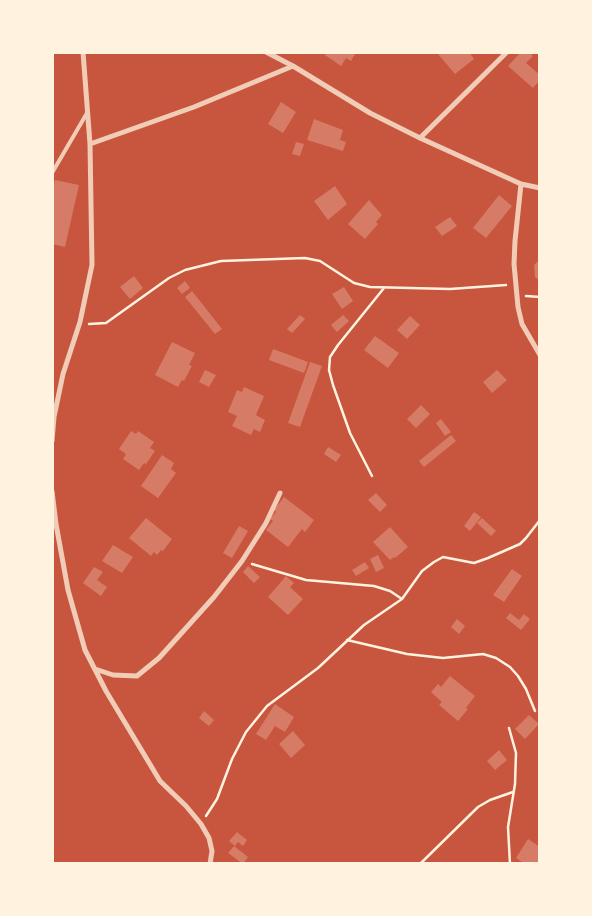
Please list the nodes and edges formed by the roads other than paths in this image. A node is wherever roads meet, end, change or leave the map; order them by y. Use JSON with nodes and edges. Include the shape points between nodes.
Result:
{"nodes":[{"id":1,"x":83,"y":52,"type":"edge"},
{"id":2,"x":266,"y":52,"type":"edge"},
{"id":3,"x":507,"y":52,"type":"edge"},
{"id":4,"x":292,"y":66,"type":"junction"},
{"id":5,"x":87,"y":113,"type":"junction"},
{"id":6,"x":420,"y":138,"type":"junction"},
{"id":7,"x":90,"y":144,"type":"junction"},
{"id":8,"x":52,"y":173,"type":"edge"},
{"id":9,"x":521,"y":184,"type":"junction"},
{"id":10,"x":540,"y":188,"type":"edge"},
{"id":11,"x":540,"y":355,"type":"edge"},
{"id":12,"x":52,"y":441,"type":"edge"},
{"id":13,"x":52,"y":491,"type":"edge"},
{"id":14,"x":280,"y":493,"type":"dead end"},
{"id":15,"x":95,"y":669,"type":"junction"},
{"id":16,"x":210,"y":864,"type":"edge"}],
"edges":[{"from":1,"to":5,"type":"street"},
{"from":2,"to":4,"type":"street"},
{"from":3,"to":6,"type":"street"},
{"from":4,"to":6,"type":"street","via":[[370,114]]},
{"from":4,"to":7,"type":"street"},
{"from":5,"to":7,"type":"street"},
{"from":5,"to":8,"type":"lane"},
{"from":6,"to":9,"type":"street"},
{"from":7,"to":12,"type":"street","via":[[92,265],[80,322],[63,374]]},
{"from":9,"to":10,"type":"street"},
{"from":9,"to":11,"type":"street","via":[[514,241],[518,307],[522,324]]},
{"from":13,"to":15,"type":"street","via":[[68,590],[85,650]]},
{"from":14,"to":15,"type":"street","via":[[242,561],[159,658],[137,676],[112,675]]},
{"from":15,"to":16,"type":"street","via":[[160,781],[201,824],[212,851]]}]}
